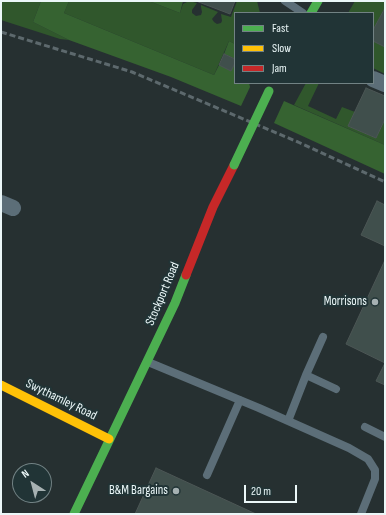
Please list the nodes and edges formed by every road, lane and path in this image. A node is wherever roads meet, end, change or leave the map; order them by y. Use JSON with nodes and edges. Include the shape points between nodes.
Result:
{"nodes":[{"id":1,"x":286,"y":1,"type":"edge"},
{"id":2,"x":318,"y":1,"type":"edge"},
{"id":3,"x":302,"y":12,"type":"edge"},
{"id":4,"x":312,"y":12,"type":"edge"},
{"id":5,"x":374,"y":78,"type":"edge"},
{"id":6,"x":385,"y":84,"type":"edge"},
{"id":7,"x":271,"y":87,"type":"edge"},
{"id":8,"x":323,"y":337,"type":"dead end"},
{"id":9,"x":147,"y":362,"type":"junction"},
{"id":10,"x":306,"y":375,"type":"junction"},
{"id":11,"x":1,"y":385,"type":"edge"},
{"id":12,"x":336,"y":389,"type":"dead end"},
{"id":13,"x":240,"y":400,"type":"junction"},
{"id":14,"x":288,"y":421,"type":"junction"},
{"id":15,"x":365,"y":427,"type":"dead end"},
{"id":16,"x":385,"y":437,"type":"edge"},
{"id":17,"x":109,"y":439,"type":"junction"},
{"id":18,"x":207,"y":475,"type":"dead end"},
{"id":19,"x":74,"y":514,"type":"edge"},
{"id":20,"x":361,"y":514,"type":"edge"}],
"edges":[{"from":1,"to":3,"type":"lane"},
{"from":2,"to":4,"type":"main road"},
{"from":5,"to":6,"type":"street"},
{"from":7,"to":9,"type":"main road","name":"Stockport Road","bridge":true,"via":[[213,207],[175,303]]},
{"from":8,"to":10,"type":"lane"},
{"from":9,"to":13,"type":"lane"},
{"from":9,"to":17,"type":"main road","name":"Stockport Road"},
{"from":10,"to":12,"type":"lane"},
{"from":10,"to":14,"type":"lane"},
{"from":11,"to":17,"type":"main road","name":"Swythamley Road"},
{"from":13,"to":14,"type":"lane"},
{"from":13,"to":18,"type":"lane"},
{"from":14,"to":20,"type":"lane","via":[[368,459],[375,470],[376,479]]},
{"from":15,"to":16,"type":"lane"},
{"from":17,"to":19,"type":"main road","name":"Stockport Road"}]}
